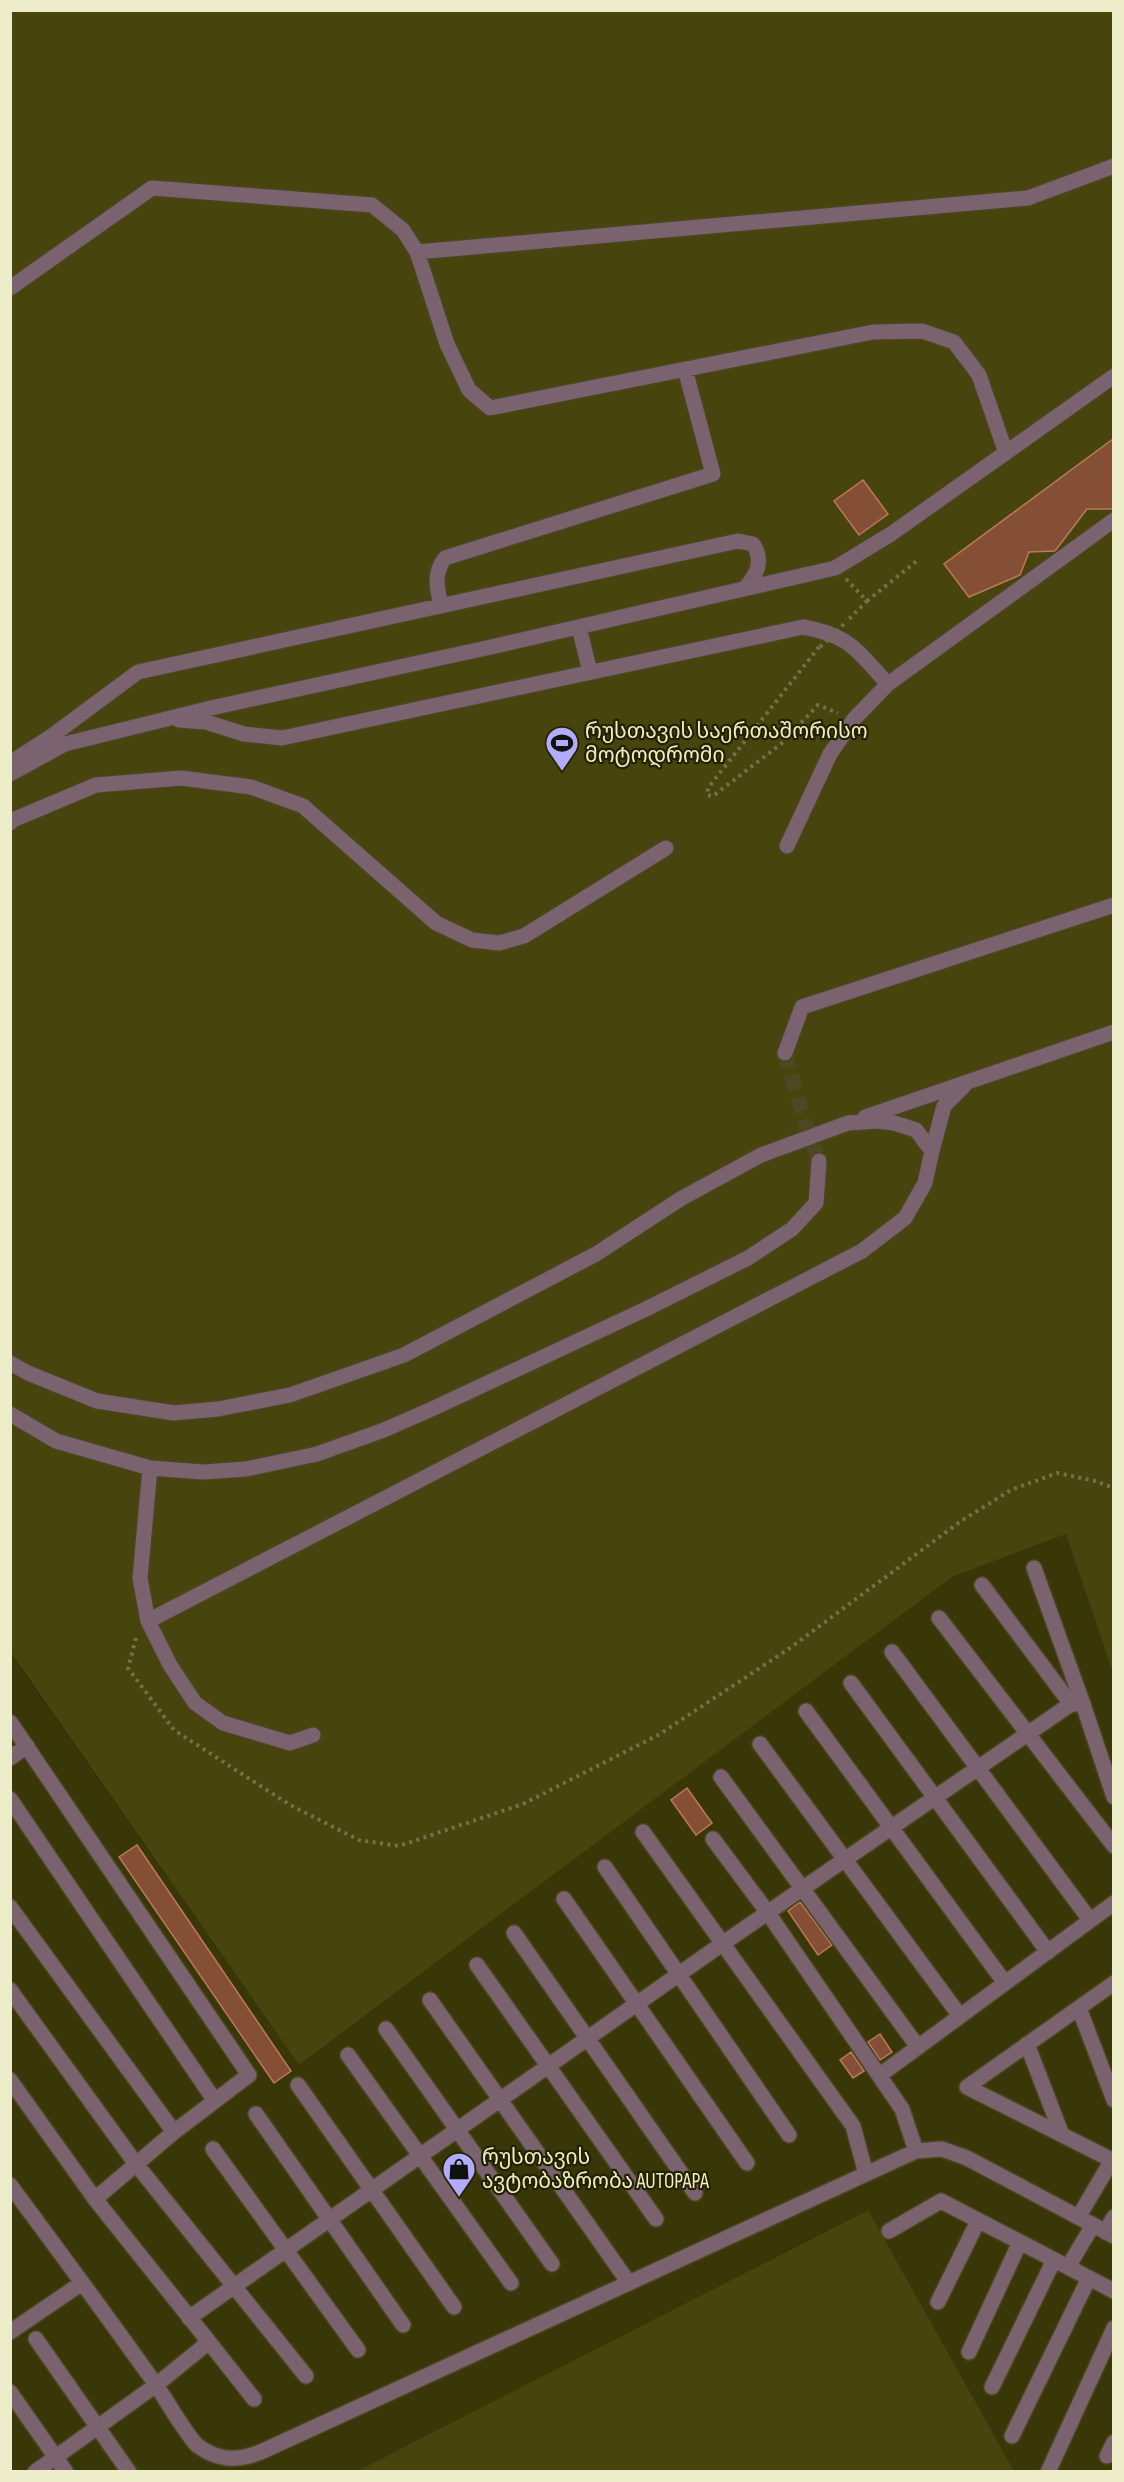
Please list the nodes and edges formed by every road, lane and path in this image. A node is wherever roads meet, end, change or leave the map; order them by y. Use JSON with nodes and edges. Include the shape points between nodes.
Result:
{"nodes":[{"id":1,"x":1113,"y":166,"type":"edge"},
{"id":2,"x":417,"y":252,"type":"junction"},
{"id":3,"x":10,"y":288,"type":"edge"},
{"id":4,"x":685,"y":369,"type":"junction"},
{"id":5,"x":1113,"y":376,"type":"edge"},
{"id":6,"x":1006,"y":453,"type":"junction"},
{"id":7,"x":1113,"y":520,"type":"edge"},
{"id":8,"x":918,"y":560,"type":"dead end"},
{"id":9,"x":835,"y":568,"type":"junction"},
{"id":10,"x":744,"y":590,"type":"junction"},
{"id":11,"x":867,"y":601,"type":"junction"},
{"id":12,"x":441,"y":606,"type":"junction"},
{"id":13,"x":579,"y":627,"type":"junction"},
{"id":14,"x":590,"y":672,"type":"junction"},
{"id":15,"x":888,"y":684,"type":"junction"},
{"id":16,"x":167,"y":719,"type":"junction"},
{"id":17,"x":854,"y":719,"type":"junction"},
{"id":18,"x":10,"y":763,"type":"edge"},
{"id":19,"x":10,"y":774,"type":"edge"},
{"id":20,"x":10,"y":823,"type":"edge"},
{"id":21,"x":787,"y":846,"type":"dead end"},
{"id":22,"x":666,"y":848,"type":"dead end"},
{"id":23,"x":1113,"y":905,"type":"edge"},
{"id":24,"x":1113,"y":1032,"type":"edge"},
{"id":25,"x":784,"y":1053,"type":"tunnel mouth"},
{"id":26,"x":967,"y":1083,"type":"junction"},
{"id":27,"x":848,"y":1123,"type":"junction"},
{"id":28,"x":932,"y":1151,"type":"junction"},
{"id":29,"x":819,"y":1161,"type":"tunnel mouth"},
{"id":30,"x":10,"y":1362,"type":"edge"},
{"id":31,"x":10,"y":1414,"type":"edge"},
{"id":32,"x":150,"y":1468,"type":"junction"},
{"id":33,"x":1113,"y":1488,"type":"edge"},
{"id":34,"x":1034,"y":1568,"type":"dead end"},
{"id":35,"x":982,"y":1585,"type":"dead end"},
{"id":36,"x":939,"y":1618,"type":"dead end"},
{"id":37,"x":148,"y":1621,"type":"junction"},
{"id":38,"x":892,"y":1652,"type":"dead end"},
{"id":39,"x":851,"y":1683,"type":"dead end"},
{"id":40,"x":1077,"y":1704,"type":"junction"},
{"id":41,"x":806,"y":1711,"type":"dead end"},
{"id":42,"x":10,"y":1722,"type":"edge"},
{"id":43,"x":1027,"y":1734,"type":"junction"},
{"id":44,"x":313,"y":1735,"type":"dead end"},
{"id":45,"x":760,"y":1744,"type":"dead end"},
{"id":46,"x":27,"y":1746,"type":"junction"},
{"id":47,"x":10,"y":1758,"type":"edge"},
{"id":48,"x":978,"y":1768,"type":"junction"},
{"id":49,"x":721,"y":1777,"type":"dead end"},
{"id":50,"x":1113,"y":1797,"type":"edge"},
{"id":51,"x":10,"y":1798,"type":"edge"},
{"id":52,"x":935,"y":1798,"type":"junction"},
{"id":53,"x":892,"y":1827,"type":"junction"},
{"id":54,"x":643,"y":1832,"type":"dead end"},
{"id":55,"x":713,"y":1839,"type":"dead end"},
{"id":56,"x":1113,"y":1846,"type":"edge"},
{"id":57,"x":845,"y":1860,"type":"junction"},
{"id":58,"x":605,"y":1867,"type":"dead end"},
{"id":59,"x":802,"y":1889,"type":"junction"},
{"id":60,"x":564,"y":1899,"type":"dead end"},
{"id":61,"x":1113,"y":1903,"type":"edge"},
{"id":62,"x":10,"y":1907,"type":"edge"},
{"id":63,"x":768,"y":1913,"type":"junction"},
{"id":64,"x":1090,"y":1920,"type":"junction"},
{"id":65,"x":514,"y":1933,"type":"dead end"},
{"id":66,"x":723,"y":1944,"type":"junction"},
{"id":67,"x":1048,"y":1952,"type":"junction"},
{"id":68,"x":477,"y":1965,"type":"dead end"},
{"id":69,"x":679,"y":1974,"type":"junction"},
{"id":70,"x":1005,"y":1983,"type":"junction"},
{"id":71,"x":1113,"y":1983,"type":"edge"},
{"id":72,"x":10,"y":1990,"type":"edge"},
{"id":73,"x":430,"y":2000,"type":"dead end"},
{"id":74,"x":637,"y":2004,"type":"junction"},
{"id":75,"x":1078,"y":2008,"type":"junction"},
{"id":76,"x":960,"y":2016,"type":"junction"},
{"id":77,"x":386,"y":2029,"type":"dead end"},
{"id":78,"x":587,"y":2038,"type":"junction"},
{"id":79,"x":1028,"y":2044,"type":"junction"},
{"id":80,"x":918,"y":2047,"type":"junction"},
{"id":81,"x":348,"y":2055,"type":"dead end"},
{"id":82,"x":548,"y":2066,"type":"junction"},
{"id":83,"x":880,"y":2075,"type":"junction"},
{"id":84,"x":10,"y":2080,"type":"edge"},
{"id":85,"x":298,"y":2085,"type":"dead end"},
{"id":86,"x":500,"y":2099,"type":"junction"},
{"id":87,"x":1113,"y":2100,"type":"edge"},
{"id":88,"x":215,"y":2101,"type":"junction"},
{"id":89,"x":256,"y":2114,"type":"dead end"},
{"id":90,"x":457,"y":2129,"type":"junction"},
{"id":91,"x":174,"y":2132,"type":"junction"},
{"id":92,"x":789,"y":2135,"type":"dead end"},
{"id":93,"x":1062,"y":2135,"type":"junction"},
{"id":94,"x":213,"y":2149,"type":"dead end"},
{"id":95,"x":916,"y":2151,"type":"junction"},
{"id":96,"x":420,"y":2155,"type":"junction"},
{"id":97,"x":1113,"y":2160,"type":"edge"},
{"id":98,"x":747,"y":2163,"type":"dead end"},
{"id":99,"x":136,"y":2164,"type":"junction"},
{"id":100,"x":866,"y":2174,"type":"junction"},
{"id":101,"x":10,"y":2185,"type":"edge"},
{"id":102,"x":371,"y":2189,"type":"junction"},
{"id":103,"x":695,"y":2193,"type":"dead end"},
{"id":104,"x":94,"y":2199,"type":"junction"},
{"id":105,"x":1079,"y":2216,"type":"junction"},
{"id":106,"x":1113,"y":2217,"type":"edge"},
{"id":107,"x":329,"y":2219,"type":"junction"},
{"id":108,"x":656,"y":2219,"type":"dead end"},
{"id":109,"x":978,"y":2221,"type":"junction"},
{"id":110,"x":889,"y":2231,"type":"dead end"},
{"id":111,"x":1104,"y":2231,"type":"edge"},
{"id":112,"x":1020,"y":2242,"type":"junction"},
{"id":113,"x":285,"y":2250,"type":"junction"},
{"id":114,"x":552,"y":2264,"type":"dead end"},
{"id":115,"x":1061,"y":2264,"type":"junction"},
{"id":116,"x":1089,"y":2278,"type":"junction"},
{"id":117,"x":82,"y":2283,"type":"junction"},
{"id":118,"x":511,"y":2283,"type":"dead end"},
{"id":119,"x":629,"y":2283,"type":"junction"},
{"id":120,"x":234,"y":2286,"type":"junction"},
{"id":121,"x":1113,"y":2290,"type":"edge"},
{"id":122,"x":938,"y":2302,"type":"dead end"},
{"id":123,"x":454,"y":2307,"type":"dead end"},
{"id":124,"x":189,"y":2318,"type":"junction"},
{"id":125,"x":403,"y":2325,"type":"dead end"},
{"id":126,"x":1113,"y":2328,"type":"edge"},
{"id":127,"x":10,"y":2332,"type":"edge"},
{"id":128,"x":36,"y":2339,"type":"dead end"},
{"id":129,"x":209,"y":2342,"type":"junction"},
{"id":130,"x":358,"y":2350,"type":"dead end"},
{"id":131,"x":969,"y":2352,"type":"dead end"},
{"id":132,"x":306,"y":2376,"type":"dead end"},
{"id":133,"x":156,"y":2385,"type":"junction"},
{"id":134,"x":992,"y":2387,"type":"dead end"},
{"id":135,"x":10,"y":2391,"type":"edge"},
{"id":136,"x":254,"y":2398,"type":"dead end"},
{"id":137,"x":97,"y":2427,"type":"junction"},
{"id":138,"x":1012,"y":2436,"type":"dead end"},
{"id":139,"x":1113,"y":2442,"type":"edge"},
{"id":140,"x":1107,"y":2456,"type":"dead end"},
{"id":141,"x":55,"y":2457,"type":"junction"},
{"id":142,"x":35,"y":2472,"type":"edge"},
{"id":143,"x":66,"y":2472,"type":"edge"},
{"id":144,"x":129,"y":2472,"type":"edge"},
{"id":145,"x":1048,"y":2472,"type":"edge"}],
"edges":[{"from":1,"to":2,"type":"street","via":[[1028,198]]},
{"from":2,"to":3,"type":"street","via":[[403,230],[372,205],[152,188]]},
{"from":2,"to":4,"type":"street","via":[[447,344],[469,390],[490,408]]},
{"from":4,"to":6,"type":"street","via":[[873,332],[922,331],[954,342],[980,375]]},
{"from":4,"to":12,"type":"street","via":[[713,474],[445,558],[436,581]]},
{"from":5,"to":6,"type":"street"},
{"from":6,"to":9,"type":"street","via":[[891,534]]},
{"from":7,"to":15,"type":"street"},
{"from":8,"to":11,"type":"path"},
{"from":9,"to":10,"type":"street"},
{"from":9,"to":11,"type":"path"},
{"from":10,"to":12,"type":"street","via":[[759,569],[759,554],[753,544],[738,541]]},
{"from":10,"to":13,"type":"street"},
{"from":11,"to":17,"type":"path","bridge":true,"via":[[820,647],[708,788],[707,795],[713,796],[781,744],[818,705]]},
{"from":12,"to":18,"type":"street","via":[[138,672]]},
{"from":13,"to":14,"type":"street"},
{"from":13,"to":16,"type":"street"},
{"from":14,"to":15,"type":"street","via":[[803,627],[828,631],[849,642]]},
{"from":14,"to":16,"type":"street","via":[[282,738],[244,734],[206,722]]},
{"from":15,"to":17,"type":"street"},
{"from":16,"to":19,"type":"street","via":[[65,744]]},
{"from":17,"to":21,"type":"street","via":[[830,754]]},
{"from":20,"to":22,"type":"street","via":[[96,785],[181,778],[251,787],[303,806],[436,923],[472,940],[500,944],[524,936]]},
{"from":23,"to":25,"type":"street","via":[[802,1007]]},
{"from":24,"to":26,"type":"street"},
{"from":26,"to":27,"type":"street"},
{"from":26,"to":28,"type":"street","via":[[944,1107]]},
{"from":27,"to":28,"type":"street","via":[[879,1121],[916,1130]]},
{"from":27,"to":30,"type":"street","via":[[761,1155],[682,1198],[596,1254],[404,1355],[290,1395],[174,1413],[97,1401]]},
{"from":28,"to":37,"type":"street","via":[[926,1183],[904,1218],[862,1251]]},
{"from":29,"to":32,"type":"street","via":[[816,1203],[792,1229],[748,1258],[434,1408],[317,1454],[246,1469],[203,1472]]},
{"from":31,"to":32,"type":"street","via":[[56,1441]]},
{"from":32,"to":37,"type":"street","via":[[140,1578]]},
{"from":33,"to":37,"type":"path","via":[[1095,1480],[1057,1473],[1011,1491],[961,1521],[789,1648],[660,1734],[524,1804],[399,1846],[359,1840],[290,1805],[174,1730],[128,1668],[139,1628]]},
{"from":34,"to":40,"type":"street"},
{"from":35,"to":40,"type":"street"},
{"from":36,"to":43,"type":"street"},
{"from":37,"to":44,"type":"street","via":[[170,1665],[195,1702],[223,1723],[290,1743]]},
{"from":38,"to":48,"type":"street"},
{"from":39,"to":52,"type":"street"},
{"from":40,"to":43,"type":"street"},
{"from":40,"to":50,"type":"street"},
{"from":41,"to":53,"type":"street"},
{"from":42,"to":46,"type":"street"},
{"from":43,"to":48,"type":"street"},
{"from":43,"to":56,"type":"street"},
{"from":45,"to":57,"type":"street"},
{"from":46,"to":47,"type":"street"},
{"from":46,"to":88,"type":"street","via":[[249,2075]]},
{"from":48,"to":52,"type":"street"},
{"from":48,"to":64,"type":"street"},
{"from":49,"to":59,"type":"street"},
{"from":51,"to":88,"type":"street"},
{"from":52,"to":53,"type":"street"},
{"from":52,"to":67,"type":"street"},
{"from":53,"to":57,"type":"street"},
{"from":53,"to":70,"type":"street"},
{"from":54,"to":66,"type":"street"},
{"from":55,"to":63,"type":"street"},
{"from":57,"to":59,"type":"street"},
{"from":57,"to":76,"type":"street"},
{"from":58,"to":69,"type":"street"},
{"from":59,"to":63,"type":"street"},
{"from":59,"to":80,"type":"street"},
{"from":60,"to":74,"type":"street"},
{"from":61,"to":64,"type":"street"},
{"from":62,"to":91,"type":"street"},
{"from":63,"to":66,"type":"street"},
{"from":63,"to":83,"type":"street"},
{"from":64,"to":67,"type":"street"},
{"from":65,"to":78,"type":"street"},
{"from":66,"to":69,"type":"street"},
{"from":66,"to":100,"type":"street","via":[[853,2126]]},
{"from":67,"to":70,"type":"street"},
{"from":68,"to":82,"type":"street"},
{"from":69,"to":74,"type":"street"},
{"from":69,"to":92,"type":"street"},
{"from":70,"to":76,"type":"street"},
{"from":71,"to":75,"type":"street"},
{"from":72,"to":99,"type":"street"},
{"from":73,"to":86,"type":"street"},
{"from":74,"to":78,"type":"street"},
{"from":74,"to":98,"type":"street"},
{"from":75,"to":79,"type":"street"},
{"from":75,"to":87,"type":"street"},
{"from":76,"to":80,"type":"street"},
{"from":77,"to":90,"type":"street"},
{"from":78,"to":82,"type":"street"},
{"from":78,"to":103,"type":"street"},
{"from":79,"to":93,"type":"street"},
{"from":79,"to":93,"type":"street","via":[[968,2087]]},
{"from":80,"to":83,"type":"street"},
{"from":81,"to":96,"type":"street"},
{"from":82,"to":86,"type":"street"},
{"from":82,"to":108,"type":"street"},
{"from":83,"to":95,"type":"street","via":[[902,2109]]},
{"from":84,"to":104,"type":"street"},
{"from":85,"to":102,"type":"street"},
{"from":86,"to":90,"type":"street"},
{"from":86,"to":119,"type":"street"},
{"from":88,"to":91,"type":"street"},
{"from":89,"to":107,"type":"street"},
{"from":90,"to":96,"type":"street"},
{"from":90,"to":114,"type":"street"},
{"from":91,"to":99,"type":"street"},
{"from":93,"to":97,"type":"street"},
{"from":94,"to":113,"type":"street"},
{"from":95,"to":100,"type":"street"},
{"from":95,"to":105,"type":"street","via":[[942,2149],[967,2158]]},
{"from":96,"to":102,"type":"street"},
{"from":96,"to":118,"type":"street"},
{"from":97,"to":105,"type":"street"},
{"from":99,"to":104,"type":"street"},
{"from":99,"to":120,"type":"street"},
{"from":100,"to":119,"type":"street"},
{"from":101,"to":117,"type":"street"},
{"from":102,"to":107,"type":"street"},
{"from":102,"to":123,"type":"street"},
{"from":104,"to":124,"type":"street"},
{"from":105,"to":111,"type":"street"},
{"from":106,"to":111,"type":"street"},
{"from":107,"to":113,"type":"street"},
{"from":107,"to":125,"type":"street"},
{"from":109,"to":110,"type":"street","via":[[941,2201]]},
{"from":109,"to":112,"type":"street"},
{"from":109,"to":122,"type":"street"},
{"from":111,"to":115,"type":"street"},
{"from":112,"to":115,"type":"street"},
{"from":112,"to":131,"type":"street"},
{"from":113,"to":120,"type":"street"},
{"from":113,"to":130,"type":"street"},
{"from":115,"to":116,"type":"street"},
{"from":115,"to":134,"type":"street"},
{"from":116,"to":121,"type":"street"},
{"from":116,"to":138,"type":"street"},
{"from":117,"to":127,"type":"street"},
{"from":117,"to":133,"type":"street"},
{"from":119,"to":133,"type":"street","via":[[246,2458],[223,2457],[197,2445]]},
{"from":120,"to":124,"type":"street"},
{"from":120,"to":132,"type":"street"},
{"from":124,"to":129,"type":"street"},
{"from":126,"to":145,"type":"street"},
{"from":128,"to":137,"type":"street"},
{"from":129,"to":133,"type":"street"},
{"from":129,"to":136,"type":"street"},
{"from":133,"to":137,"type":"street"},
{"from":135,"to":141,"type":"street"},
{"from":137,"to":141,"type":"street"},
{"from":137,"to":144,"type":"street"},
{"from":139,"to":140,"type":"street"},
{"from":141,"to":142,"type":"street"},
{"from":141,"to":143,"type":"street"}]}
